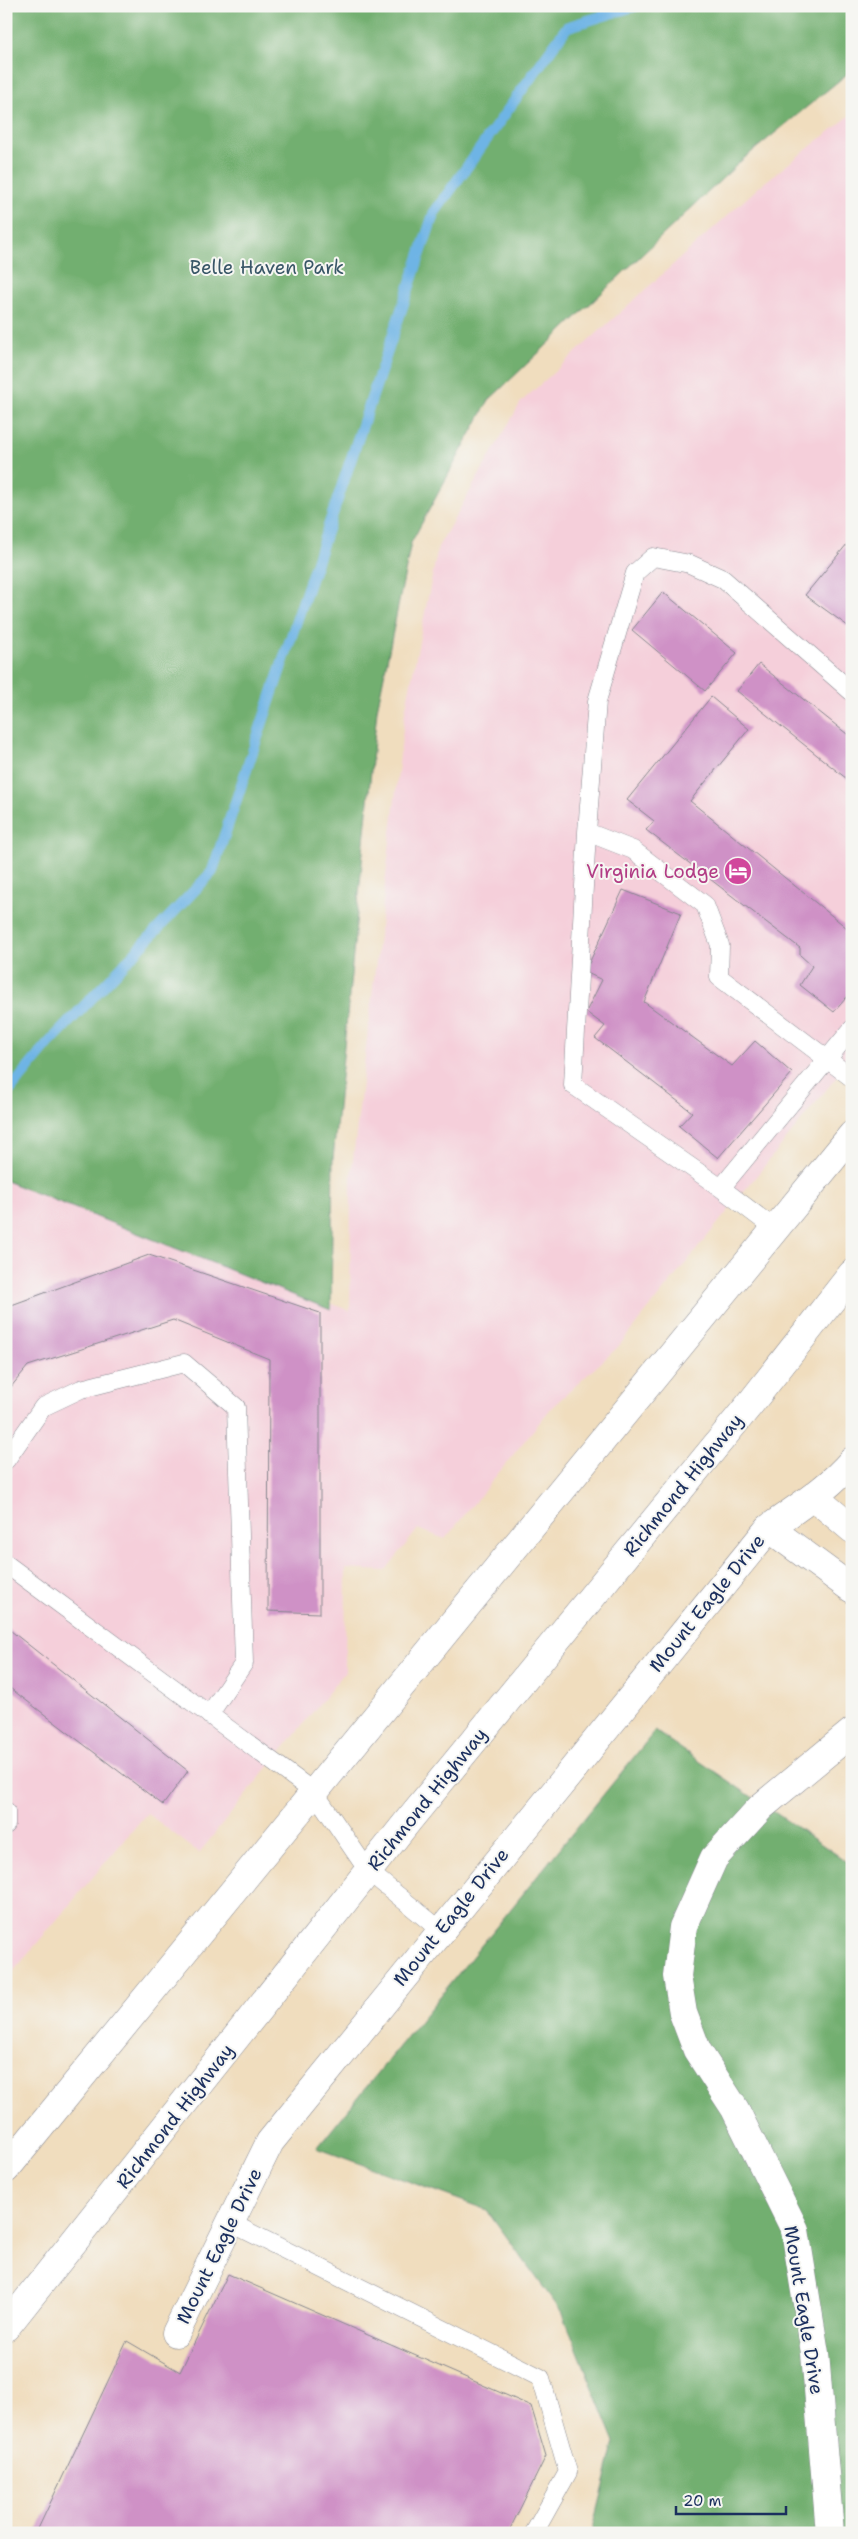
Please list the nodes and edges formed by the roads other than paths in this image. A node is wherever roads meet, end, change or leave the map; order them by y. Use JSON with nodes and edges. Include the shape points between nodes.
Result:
{"nodes":[{"id":1,"x":852,"y":692,"type":"edge"},
{"id":2,"x":587,"y":832,"type":"junction"},
{"id":3,"x":852,"y":1029,"type":"edge"},
{"id":4,"x":826,"y":1059,"type":"junction"},
{"id":5,"x":852,"y":1078,"type":"edge"},
{"id":6,"x":852,"y":1135,"type":"edge"},
{"id":7,"x":721,"y":1188,"type":"junction"},
{"id":8,"x":775,"y":1229,"type":"junction"},
{"id":9,"x":852,"y":1274,"type":"edge"},
{"id":10,"x":6,"y":1460,"type":"edge"},
{"id":11,"x":847,"y":1476,"type":"edge"},
{"id":12,"x":814,"y":1496,"type":"junction"},
{"id":13,"x":768,"y":1528,"type":"junction"},
{"id":14,"x":852,"y":1529,"type":"edge"},
{"id":15,"x":6,"y":1564,"type":"edge"},
{"id":16,"x":852,"y":1589,"type":"edge"},
{"id":17,"x":210,"y":1715,"type":"junction"},
{"id":18,"x":852,"y":1732,"type":"edge"},
{"id":19,"x":315,"y":1793,"type":"junction"},
{"id":20,"x":6,"y":1811,"type":"edge"},
{"id":21,"x":6,"y":1825,"type":"edge"},
{"id":22,"x":368,"y":1871,"type":"junction"},
{"id":23,"x":440,"y":1930,"type":"junction"},
{"id":24,"x":6,"y":2169,"type":"edge"},
{"id":25,"x":231,"y":2223,"type":"junction"},
{"id":26,"x":6,"y":2327,"type":"edge"},
{"id":27,"x":176,"y":2333,"type":"dead end"},
{"id":28,"x":534,"y":2533,"type":"edge"},
{"id":29,"x":830,"y":2533,"type":"edge"}],
"edges":[{"from":1,"to":2,"type":"lane","via":[[723,579],[690,564],[653,557],[635,573],[597,701]]},
{"from":2,"to":4,"type":"lane","via":[[633,850],[705,906],[720,945],[719,977]]},
{"from":2,"to":7,"type":"lane","via":[[573,1085]]},
{"from":3,"to":4,"type":"lane"},
{"from":4,"to":5,"type":"lane"},
{"from":4,"to":7,"type":"lane"},
{"from":6,"to":8,"type":"main road"},
{"from":7,"to":8,"type":"lane"},
{"from":8,"to":19,"type":"main road"},
{"from":9,"to":22,"type":"main road","name":"Richmond Highway","via":[[750,1404]]},
{"from":10,"to":17,"type":"lane","via":[[43,1407],[81,1389],[184,1363],[236,1406],[244,1663]]},
{"from":11,"to":12,"type":"main road","name":"Mount Eagle Drive"},
{"from":12,"to":13,"type":"main road","name":"Mount Eagle Drive"},
{"from":12,"to":14,"type":"main road"},
{"from":13,"to":16,"type":"main road","name":"Mount Eagle Drive"},
{"from":13,"to":23,"type":"main road","name":"Mount Eagle Drive"},
{"from":15,"to":17,"type":"lane"},
{"from":17,"to":19,"type":"lane"},
{"from":18,"to":29,"type":"main road","name":"Mount Eagle Drive","via":[[761,1807],[714,1858],[683,1927],[678,1976],[683,2014],[697,2050],[735,2109],[795,2230],[815,2353]]},
{"from":19,"to":22,"type":"lane"},
{"from":19,"to":24,"type":"main road"},
{"from":20,"to":21,"type":"lane"},
{"from":22,"to":23,"type":"lane"},
{"from":22,"to":26,"type":"main road","name":"Richmond Highway"},
{"from":23,"to":25,"type":"main road","name":"Mount Eagle Drive","via":[[270,2142]]},
{"from":25,"to":27,"type":"main road","name":"Mount Eagle Drive"},
{"from":25,"to":28,"type":"lane","via":[[540,2378],[568,2472]]}]}
